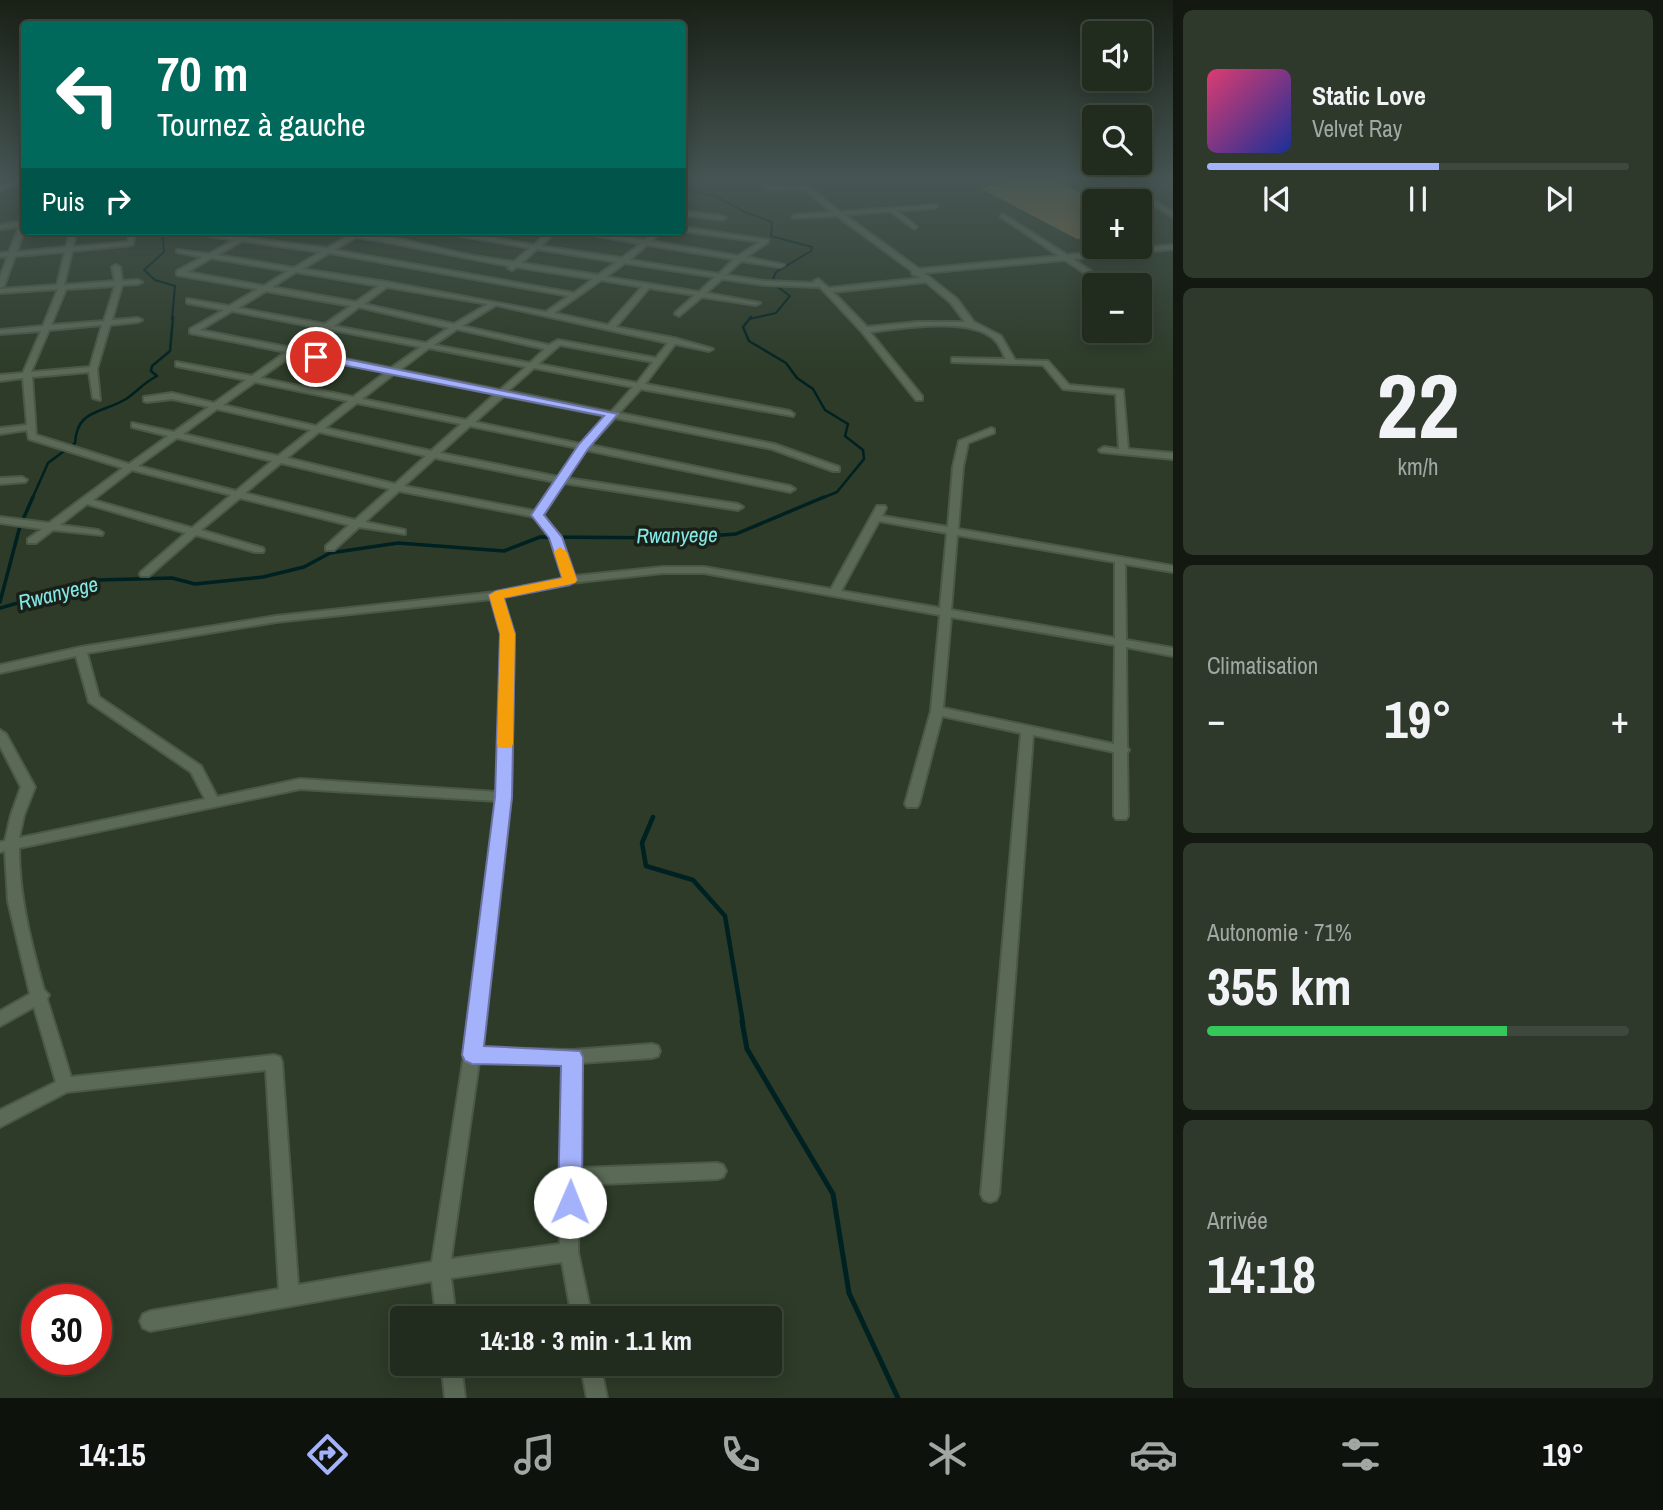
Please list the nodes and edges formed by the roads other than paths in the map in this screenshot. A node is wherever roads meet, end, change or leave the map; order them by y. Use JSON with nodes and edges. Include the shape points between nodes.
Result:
{"nodes":[{"id":1,"x":15,"y":243,"type":"edge"},
{"id":2,"x":71,"y":243,"type":"edge"},
{"id":3,"x":131,"y":243,"type":"edge"},
{"id":4,"x":236,"y":243,"type":"edge"},
{"id":5,"x":274,"y":243,"type":"edge"},
{"id":6,"x":342,"y":243,"type":"edge"},
{"id":7,"x":410,"y":243,"type":"edge"},
{"id":8,"x":429,"y":243,"type":"edge"},
{"id":9,"x":520,"y":243,"type":"edge"},
{"id":10,"x":540,"y":243,"type":"edge"},
{"id":11,"x":644,"y":243,"type":"edge"},
{"id":12,"x":652,"y":243,"type":"edge"},
{"id":13,"x":763,"y":243,"type":"edge"},
{"id":14,"x":880,"y":243,"type":"edge"},
{"id":15,"x":1045,"y":243,"type":"edge"},
{"id":16,"x":424,"y":246,"type":"junction"},
{"id":17,"x":537,"y":246,"type":"junction"},
{"id":18,"x":1173,"y":247,"type":"edge"},
{"id":19,"x":70,"y":248,"type":"junction"},
{"id":20,"x":179,"y":251,"type":"dead end"},
{"id":21,"x":330,"y":251,"type":"junction"},
{"id":22,"x":10,"y":254,"type":"junction"},
{"id":23,"x":0,"y":255,"type":"edge"},
{"id":24,"x":213,"y":256,"type":"junction"},
{"id":25,"x":740,"y":258,"type":"junction"},
{"id":26,"x":1067,"y":258,"type":"junction"},
{"id":27,"x":626,"y":259,"type":"junction"},
{"id":28,"x":517,"y":265,"type":"junction"},
{"id":29,"x":780,"y":265,"type":"dead end"},
{"id":30,"x":116,"y":267,"type":"dead end"},
{"id":31,"x":300,"y":269,"type":"junction"},
{"id":32,"x":508,"y":271,"type":"dead end"},
{"id":33,"x":915,"y":272,"type":"junction"},
{"id":34,"x":1090,"y":273,"type":"edge"},
{"id":35,"x":719,"y":275,"type":"junction"},
{"id":36,"x":600,"y":278,"type":"junction"},
{"id":37,"x":926,"y":280,"type":"junction"},
{"id":38,"x":138,"y":282,"type":"dead end"},
{"id":39,"x":119,"y":283,"type":"junction"},
{"id":40,"x":387,"y":284,"type":"junction"},
{"id":41,"x":648,"y":285,"type":"junction"},
{"id":42,"x":60,"y":286,"type":"junction"},
{"id":43,"x":821,"y":286,"type":"junction"},
{"id":44,"x":0,"y":289,"type":"edge"},
{"id":45,"x":266,"y":290,"type":"junction"},
{"id":46,"x":698,"y":293,"type":"junction"},
{"id":47,"x":575,"y":295,"type":"junction"},
{"id":48,"x":190,"y":301,"type":"dead end"},
{"id":49,"x":495,"y":303,"type":"junction"},
{"id":50,"x":756,"y":303,"type":"dead end"},
{"id":51,"x":359,"y":305,"type":"junction"},
{"id":52,"x":226,"y":311,"type":"junction"},
{"id":53,"x":548,"y":314,"type":"junction"},
{"id":54,"x":679,"y":314,"type":"dead end"},
{"id":55,"x":138,"y":320,"type":"dead end"},
{"id":56,"x":105,"y":324,"type":"junction"},
{"id":57,"x":971,"y":324,"type":"junction"},
{"id":58,"x":454,"y":326,"type":"junction"},
{"id":59,"x":611,"y":327,"type":"junction"},
{"id":60,"x":324,"y":328,"type":"junction"},
{"id":61,"x":45,"y":329,"type":"junction"},
{"id":62,"x":865,"y":330,"type":"junction"},
{"id":63,"x":0,"y":332,"type":"edge"},
{"id":64,"x":674,"y":340,"type":"junction"},
{"id":65,"x":426,"y":346,"type":"junction"},
{"id":66,"x":550,"y":348,"type":"junction"},
{"id":67,"x":709,"y":349,"type":"dead end"},
{"id":68,"x":291,"y":352,"type":"junction"},
{"id":69,"x":955,"y":360,"type":"dead end"},
{"id":70,"x":658,"y":361,"type":"junction"},
{"id":71,"x":1012,"y":362,"type":"junction"},
{"id":72,"x":179,"y":364,"type":"dead end"},
{"id":73,"x":532,"y":367,"type":"junction"},
{"id":74,"x":93,"y":369,"type":"junction"},
{"id":75,"x":392,"y":372,"type":"junction"},
{"id":76,"x":27,"y":373,"type":"junction"},
{"id":77,"x":0,"y":377,"type":"edge"},
{"id":78,"x":254,"y":378,"type":"junction"},
{"id":79,"x":638,"y":387,"type":"junction"},
{"id":80,"x":501,"y":393,"type":"junction"},
{"id":81,"x":97,"y":398,"type":"dead end"},
{"id":82,"x":919,"y":398,"type":"dead end"},
{"id":83,"x":148,"y":399,"type":"dead end"},
{"id":84,"x":356,"y":399,"type":"junction"},
{"id":85,"x":216,"y":405,"type":"junction"},
{"id":86,"x":612,"y":414,"type":"junction"},
{"id":87,"x":790,"y":415,"type":"dead end"},
{"id":88,"x":467,"y":422,"type":"junction"},
{"id":89,"x":135,"y":425,"type":"dead end"},
{"id":90,"x":31,"y":427,"type":"junction"},
{"id":91,"x":320,"y":427,"type":"junction"},
{"id":92,"x":991,"y":430,"type":"dead end"},
{"id":93,"x":0,"y":431,"type":"edge"},
{"id":94,"x":174,"y":435,"type":"junction"},
{"id":95,"x":583,"y":447,"type":"junction"},
{"id":96,"x":1104,"y":450,"type":"dead end"},
{"id":97,"x":1124,"y":452,"type":"junction"},
{"id":98,"x":432,"y":454,"type":"junction"},
{"id":99,"x":1173,"y":456,"type":"edge"},
{"id":100,"x":281,"y":458,"type":"junction"},
{"id":101,"x":130,"y":467,"type":"junction"},
{"id":102,"x":836,"y":469,"type":"dead end"},
{"id":103,"x":562,"y":478,"type":"junction"},
{"id":104,"x":22,"y":480,"type":"dead end"},
{"id":105,"x":0,"y":481,"type":"edge"},
{"id":106,"x":394,"y":487,"type":"junction"},
{"id":107,"x":790,"y":489,"type":"dead end"},
{"id":108,"x":235,"y":494,"type":"junction"},
{"id":109,"x":88,"y":501,"type":"junction"},
{"id":110,"x":738,"y":508,"type":"dead end"},
{"id":111,"x":538,"y":515,"type":"junction"},
{"id":112,"x":0,"y":520,"type":"edge"},
{"id":113,"x":353,"y":523,"type":"junction"},
{"id":114,"x":55,"y":525,"type":"junction"},
{"id":115,"x":194,"y":531,"type":"junction"},
{"id":116,"x":954,"y":531,"type":"junction"},
{"id":117,"x":401,"y":532,"type":"dead end"},
{"id":118,"x":98,"y":533,"type":"dead end"},
{"id":119,"x":32,"y":541,"type":"dead end"},
{"id":120,"x":330,"y":548,"type":"dead end"},
{"id":121,"x":259,"y":550,"type":"dead end"},
{"id":122,"x":1120,"y":559,"type":"junction"},
{"id":123,"x":1173,"y":569,"type":"edge"},
{"id":124,"x":145,"y":574,"type":"dead end"},
{"id":125,"x":570,"y":580,"type":"junction"},
{"id":126,"x":834,"y":593,"type":"junction"},
{"id":127,"x":496,"y":595,"type":"junction"},
{"id":128,"x":948,"y":613,"type":"junction"},
{"id":129,"x":1120,"y":643,"type":"junction"},
{"id":130,"x":81,"y":651,"type":"junction"},
{"id":131,"x":1173,"y":652,"type":"edge"},
{"id":132,"x":0,"y":669,"type":"edge"},
{"id":133,"x":937,"y":711,"type":"junction"},
{"id":134,"x":1027,"y":731,"type":"junction"},
{"id":135,"x":0,"y":734,"type":"edge"},
{"id":136,"x":1123,"y":750,"type":"junction"},
{"id":137,"x":504,"y":797,"type":"junction"},
{"id":138,"x":213,"y":802,"type":"junction"},
{"id":139,"x":912,"y":804,"type":"dead end"},
{"id":140,"x":1121,"y":816,"type":"dead end"},
{"id":141,"x":6,"y":846,"type":"edge"},
{"id":142,"x":41,"y":995,"type":"junction"},
{"id":143,"x":0,"y":1018,"type":"edge"},
{"id":144,"x":652,"y":1051,"type":"dead end"},
{"id":145,"x":472,"y":1055,"type":"junction"},
{"id":146,"x":572,"y":1057,"type":"junction"},
{"id":147,"x":65,"y":1085,"type":"junction"},
{"id":148,"x":0,"y":1119,"type":"edge"},
{"id":149,"x":717,"y":1171,"type":"dead end"},
{"id":150,"x":570,"y":1177,"type":"junction"},
{"id":151,"x":990,"y":1194,"type":"dead end"},
{"id":152,"x":569,"y":1252,"type":"junction"},
{"id":153,"x":440,"y":1270,"type":"junction"},
{"id":154,"x":289,"y":1296,"type":"junction"},
{"id":155,"x":444,"y":1306,"type":"edge"},
{"id":156,"x":580,"y":1306,"type":"edge"},
{"id":157,"x":150,"y":1321,"type":"dead end"},
{"id":158,"x":452,"y":1376,"type":"edge"},
{"id":159,"x":593,"y":1376,"type":"edge"},
{"id":160,"x":454,"y":1398,"type":"edge"},
{"id":161,"x":597,"y":1398,"type":"edge"}],
"edges":[{"from":1,"to":22,"type":"street"},
{"from":2,"to":19,"type":"street"},
{"from":3,"to":19,"type":"street"},
{"from":4,"to":24,"type":"street"},
{"from":5,"to":21,"type":"street"},
{"from":6,"to":21,"type":"street"},
{"from":7,"to":16,"type":"street"},
{"from":8,"to":16,"type":"street"},
{"from":9,"to":17,"type":"street"},
{"from":10,"to":17,"type":"street"},
{"from":11,"to":27,"type":"street"},
{"from":12,"to":25,"type":"street"},
{"from":13,"to":25,"type":"street"},
{"from":14,"to":33,"type":"street"},
{"from":15,"to":26,"type":"street"},
{"from":16,"to":28,"type":"street"},
{"from":17,"to":27,"type":"street"},
{"from":17,"to":28,"type":"street"},
{"from":18,"to":26,"type":"street"},
{"from":19,"to":22,"type":"street"},
{"from":19,"to":42,"type":"street"},
{"from":20,"to":24,"type":"street"},
{"from":21,"to":31,"type":"street"},
{"from":21,"to":47,"type":"street"},
{"from":22,"to":23,"type":"street"},
{"from":22,"to":44,"type":"street"},
{"from":24,"to":31,"type":"street"},
{"from":24,"to":45,"type":"street","via":[[180,273]]},
{"from":25,"to":29,"type":"street"},
{"from":25,"to":35,"type":"street"},
{"from":26,"to":33,"type":"street"},
{"from":26,"to":34,"type":"street"},
{"from":27,"to":35,"type":"street"},
{"from":27,"to":36,"type":"street"},
{"from":28,"to":32,"type":"street"},
{"from":28,"to":36,"type":"street"},
{"from":30,"to":39,"type":"street"},
{"from":31,"to":40,"type":"street"},
{"from":31,"to":45,"type":"street"},
{"from":33,"to":37,"type":"street"},
{"from":35,"to":43,"type":"street"},
{"from":35,"to":46,"type":"street"},
{"from":36,"to":41,"type":"street"},
{"from":36,"to":47,"type":"street"},
{"from":37,"to":43,"type":"street"},
{"from":37,"to":57,"type":"street","via":[[954,301]]},
{"from":38,"to":39,"type":"street"},
{"from":39,"to":42,"type":"street"},
{"from":39,"to":56,"type":"street"},
{"from":40,"to":49,"type":"street"},
{"from":40,"to":51,"type":"street"},
{"from":41,"to":46,"type":"street"},
{"from":41,"to":59,"type":"street"},
{"from":42,"to":44,"type":"street"},
{"from":42,"to":61,"type":"street"},
{"from":43,"to":62,"type":"street"},
{"from":45,"to":51,"type":"street"},
{"from":45,"to":52,"type":"street"},
{"from":46,"to":50,"type":"street"},
{"from":46,"to":54,"type":"street"},
{"from":47,"to":53,"type":"street"},
{"from":48,"to":52,"type":"street"},
{"from":49,"to":53,"type":"street"},
{"from":49,"to":58,"type":"street"},
{"from":51,"to":58,"type":"street"},
{"from":51,"to":60,"type":"street"},
{"from":52,"to":60,"type":"street"},
{"from":52,"to":68,"type":"street","via":[[193,331]]},
{"from":53,"to":59,"type":"street"},
{"from":55,"to":56,"type":"street"},
{"from":56,"to":61,"type":"street"},
{"from":56,"to":74,"type":"street"},
{"from":57,"to":62,"type":"street"},
{"from":57,"to":71,"type":"street","via":[[998,338]]},
{"from":58,"to":65,"type":"street"},
{"from":58,"to":66,"type":"street"},
{"from":59,"to":64,"type":"street"},
{"from":60,"to":65,"type":"street"},
{"from":60,"to":68,"type":"street"},
{"from":61,"to":63,"type":"street"},
{"from":61,"to":76,"type":"street"},
{"from":62,"to":82,"type":"street"},
{"from":64,"to":67,"type":"street"},
{"from":64,"to":70,"type":"street"},
{"from":65,"to":73,"type":"street"},
{"from":65,"to":75,"type":"street"},
{"from":66,"to":70,"type":"street","via":[[558,342]]},
{"from":66,"to":73,"type":"street"},
{"from":68,"to":75,"type":"street"},
{"from":68,"to":78,"type":"street"},
{"from":69,"to":71,"type":"street"},
{"from":70,"to":79,"type":"street"},
{"from":71,"to":97,"type":"street","via":[[1045,363],[1066,387],[1120,392]]},
{"from":72,"to":78,"type":"street"},
{"from":73,"to":79,"type":"street"},
{"from":73,"to":80,"type":"street"},
{"from":74,"to":76,"type":"street"},
{"from":74,"to":81,"type":"street"},
{"from":75,"to":80,"type":"street"},
{"from":75,"to":84,"type":"street"},
{"from":76,"to":77,"type":"street"},
{"from":76,"to":90,"type":"street"},
{"from":78,"to":84,"type":"street"},
{"from":78,"to":85,"type":"street"},
{"from":79,"to":86,"type":"street"},
{"from":79,"to":87,"type":"street"},
{"from":80,"to":86,"type":"street"},
{"from":80,"to":88,"type":"street"},
{"from":83,"to":85,"type":"street","via":[[172,396]]},
{"from":84,"to":88,"type":"street"},
{"from":84,"to":91,"type":"street"},
{"from":85,"to":91,"type":"street"},
{"from":85,"to":94,"type":"street"},
{"from":86,"to":95,"type":"street"},
{"from":86,"to":102,"type":"street","via":[[774,447]]},
{"from":88,"to":95,"type":"street"},
{"from":88,"to":98,"type":"street"},
{"from":89,"to":94,"type":"street"},
{"from":90,"to":93,"type":"street"},
{"from":90,"to":101,"type":"street","via":[[32,437]]},
{"from":91,"to":98,"type":"street"},
{"from":91,"to":100,"type":"street"},
{"from":92,"to":116,"type":"street","via":[[964,441]]},
{"from":94,"to":100,"type":"street"},
{"from":94,"to":101,"type":"street"},
{"from":95,"to":103,"type":"street"},
{"from":95,"to":107,"type":"street"},
{"from":96,"to":97,"type":"street"},
{"from":97,"to":99,"type":"street"},
{"from":98,"to":103,"type":"street"},
{"from":98,"to":106,"type":"street"},
{"from":100,"to":106,"type":"street"},
{"from":100,"to":108,"type":"street"},
{"from":101,"to":108,"type":"street"},
{"from":101,"to":109,"type":"street"},
{"from":103,"to":110,"type":"street"},
{"from":103,"to":111,"type":"street"},
{"from":104,"to":105,"type":"street"},
{"from":106,"to":111,"type":"street"},
{"from":106,"to":113,"type":"street"},
{"from":108,"to":113,"type":"street"},
{"from":108,"to":115,"type":"street"},
{"from":109,"to":114,"type":"street"},
{"from":109,"to":115,"type":"street"},
{"from":111,"to":125,"type":"street","via":[[556,537]]},
{"from":112,"to":114,"type":"street"},
{"from":113,"to":117,"type":"street"},
{"from":113,"to":120,"type":"street"},
{"from":114,"to":118,"type":"street"},
{"from":114,"to":119,"type":"street"},
{"from":115,"to":121,"type":"street"},
{"from":115,"to":124,"type":"street"},
{"from":116,"to":122,"type":"street"},
{"from":116,"to":126,"type":"street","via":[[879,513]]},
{"from":116,"to":128,"type":"street"},
{"from":122,"to":123,"type":"street"},
{"from":122,"to":129,"type":"street"},
{"from":125,"to":126,"type":"street","via":[[704,570]]},
{"from":125,"to":127,"type":"street"},
{"from":126,"to":128,"type":"street"},
{"from":127,"to":130,"type":"street","via":[[276,619]]},
{"from":127,"to":137,"type":"street","via":[[508,634]]},
{"from":128,"to":129,"type":"street"},
{"from":128,"to":133,"type":"street"},
{"from":129,"to":131,"type":"street"},
{"from":129,"to":136,"type":"street"},
{"from":130,"to":132,"type":"street"},
{"from":130,"to":138,"type":"street","via":[[93,699],[196,769]]},
{"from":133,"to":134,"type":"street"},
{"from":133,"to":139,"type":"street"},
{"from":134,"to":136,"type":"street"},
{"from":134,"to":151,"type":"street"},
{"from":135,"to":141,"type":"street","via":[[28,787]]},
{"from":136,"to":140,"type":"street"},
{"from":137,"to":138,"type":"street","via":[[300,784]]},
{"from":137,"to":145,"type":"street"},
{"from":138,"to":141,"type":"street"},
{"from":141,"to":142,"type":"street","via":[[15,902]]},
{"from":142,"to":143,"type":"street"},
{"from":142,"to":147,"type":"street"},
{"from":144,"to":146,"type":"street"},
{"from":145,"to":146,"type":"street"},
{"from":145,"to":153,"type":"street"},
{"from":146,"to":150,"type":"street"},
{"from":147,"to":148,"type":"street"},
{"from":147,"to":154,"type":"street","via":[[274,1062]]},
{"from":149,"to":150,"type":"street"},
{"from":150,"to":152,"type":"street"},
{"from":152,"to":153,"type":"street"},
{"from":152,"to":156,"type":"street"},
{"from":153,"to":154,"type":"street"},
{"from":153,"to":155,"type":"street"},
{"from":154,"to":157,"type":"street"},
{"from":158,"to":160,"type":"street"},
{"from":159,"to":161,"type":"street"}]}
